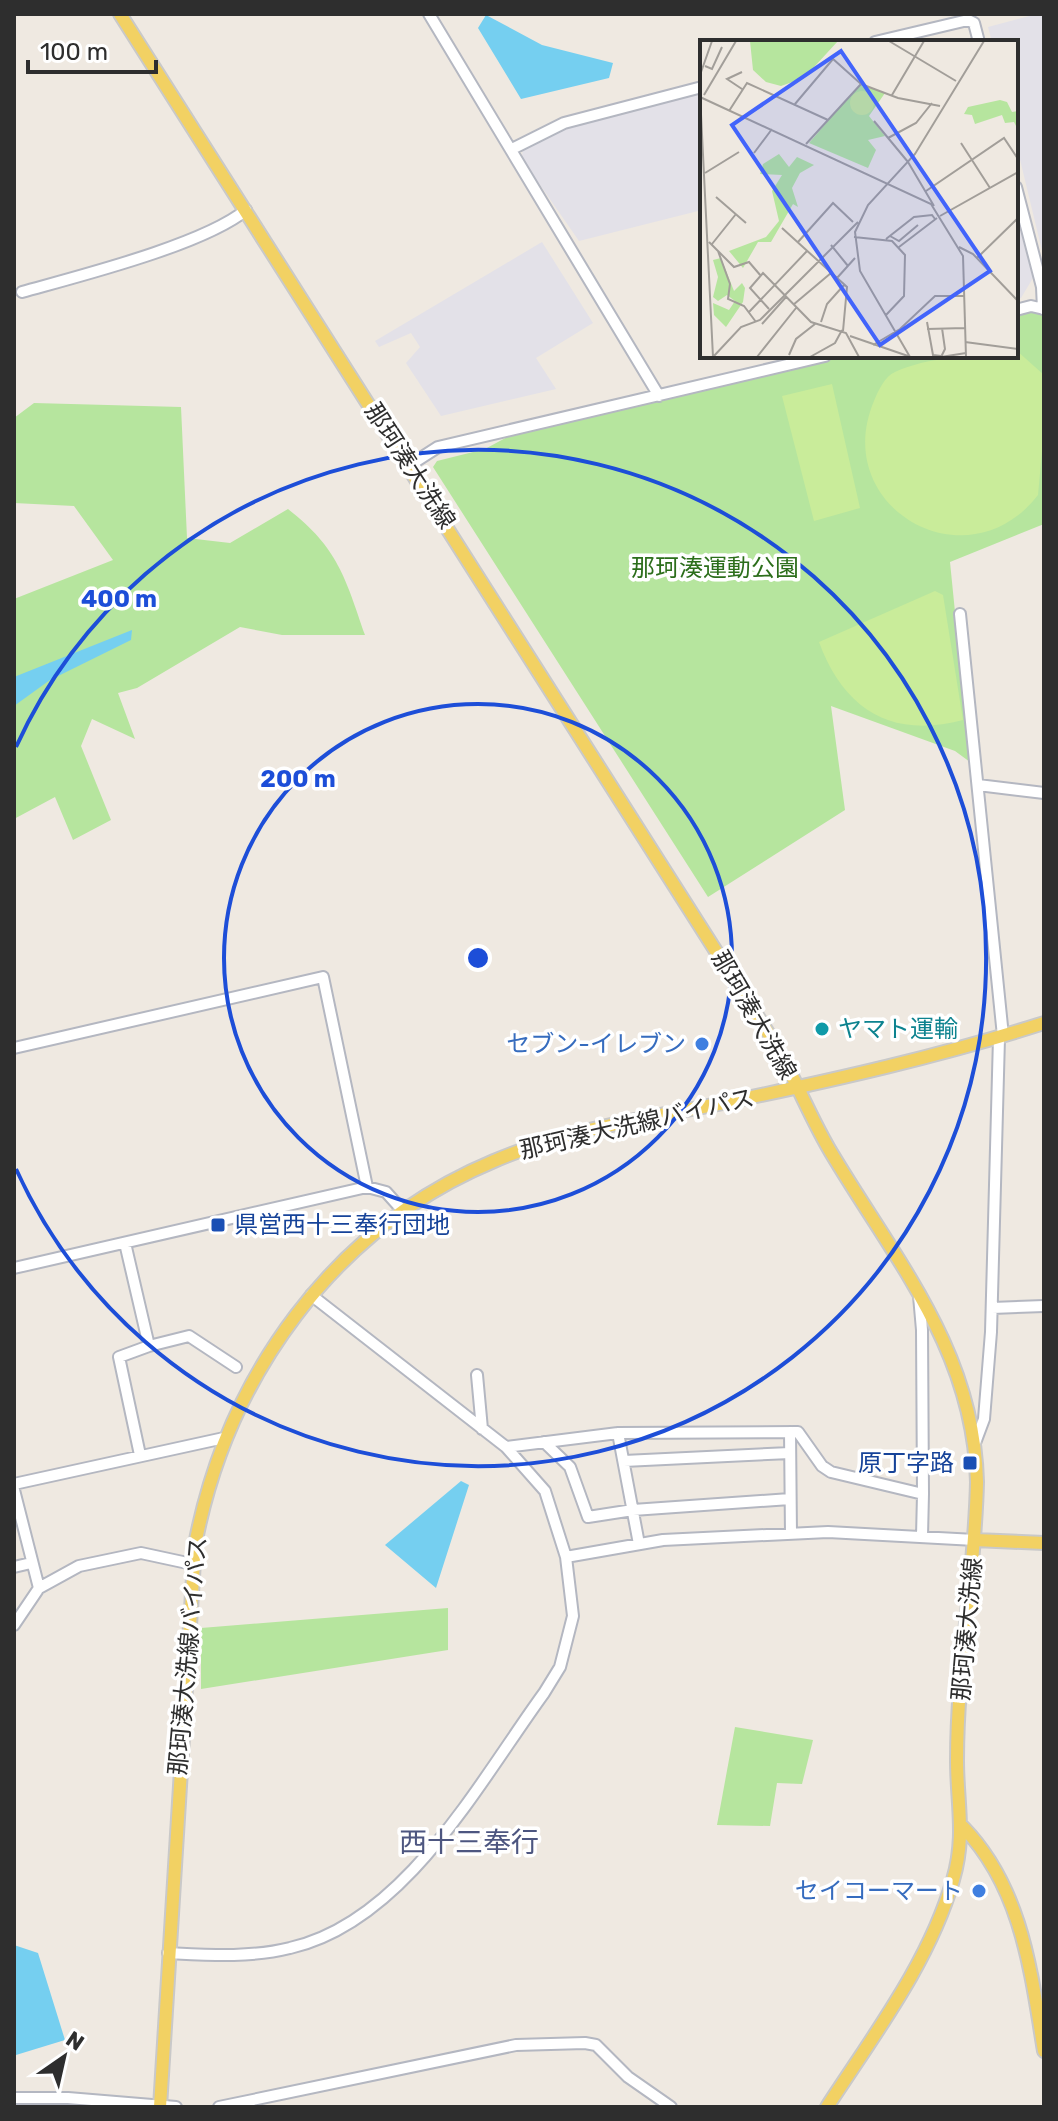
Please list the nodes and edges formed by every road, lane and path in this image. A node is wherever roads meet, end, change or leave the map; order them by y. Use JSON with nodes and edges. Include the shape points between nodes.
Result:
{"nodes":[{"id":1,"x":120,"y":14,"type":"edge"},
{"id":2,"x":429,"y":14,"type":"edge"},
{"id":3,"x":883,"y":40,"type":"edge"},
{"id":4,"x":978,"y":40,"type":"edge"},
{"id":5,"x":700,"y":88,"type":"edge"},
{"id":6,"x":512,"y":149,"type":"junction"},
{"id":7,"x":1018,"y":195,"type":"edge"},
{"id":8,"x":246,"y":210,"type":"junction"},
{"id":9,"x":22,"y":292,"type":"dead end"},
{"id":10,"x":1018,"y":309,"type":"edge"},
{"id":11,"x":1044,"y":309,"type":"edge"},
{"id":12,"x":817,"y":358,"type":"edge"},
{"id":13,"x":659,"y":396,"type":"junction"},
{"id":14,"x":410,"y":465,"type":"junction"},
{"id":15,"x":960,"y":614,"type":"dead end"},
{"id":16,"x":978,"y":785,"type":"junction"},
{"id":17,"x":1044,"y":793,"type":"edge"},
{"id":18,"x":1044,"y":1023,"type":"edge"},
{"id":19,"x":1001,"y":1037,"type":"junction"},
{"id":20,"x":14,"y":1048,"type":"edge"},
{"id":21,"x":796,"y":1086,"type":"junction"},
{"id":22,"x":367,"y":1187,"type":"junction"},
{"id":23,"x":403,"y":1211,"type":"junction"},
{"id":24,"x":125,"y":1243,"type":"junction"},
{"id":25,"x":14,"y":1268,"type":"edge"},
{"id":26,"x":918,"y":1291,"type":"junction"},
{"id":27,"x":311,"y":1295,"type":"junction"},
{"id":28,"x":1044,"y":1306,"type":"edge"},
{"id":29,"x":992,"y":1308,"type":"junction"},
{"id":30,"x":149,"y":1346,"type":"junction"},
{"id":31,"x":236,"y":1367,"type":"dead end"},
{"id":32,"x":477,"y":1375,"type":"dead end"},
{"id":33,"x":482,"y":1429,"type":"junction"},
{"id":34,"x":790,"y":1432,"type":"junction"},
{"id":35,"x":618,"y":1433,"type":"junction"},
{"id":36,"x":224,"y":1438,"type":"junction"},
{"id":37,"x":544,"y":1442,"type":"junction"},
{"id":38,"x":975,"y":1443,"type":"junction"},
{"id":39,"x":506,"y":1447,"type":"junction"},
{"id":40,"x":790,"y":1453,"type":"junction"},
{"id":41,"x":140,"y":1455,"type":"junction"},
{"id":42,"x":624,"y":1461,"type":"junction"},
{"id":43,"x":14,"y":1484,"type":"edge"},
{"id":44,"x":14,"y":1490,"type":"edge"},
{"id":45,"x":923,"y":1494,"type":"junction"},
{"id":46,"x":790,"y":1499,"type":"junction"},
{"id":47,"x":633,"y":1510,"type":"junction"},
{"id":48,"x":791,"y":1534,"type":"junction"},
{"id":49,"x":922,"y":1536,"type":"junction"},
{"id":50,"x":975,"y":1540,"type":"junction"},
{"id":51,"x":1044,"y":1543,"type":"edge"},
{"id":52,"x":639,"y":1544,"type":"junction"},
{"id":53,"x":566,"y":1557,"type":"junction"},
{"id":54,"x":31,"y":1563,"type":"junction"},
{"id":55,"x":192,"y":1564,"type":"junction"},
{"id":56,"x":14,"y":1567,"type":"edge"},
{"id":57,"x":39,"y":1588,"type":"junction"},
{"id":58,"x":14,"y":1625,"type":"edge"},
{"id":59,"x":963,"y":1827,"type":"junction"},
{"id":60,"x":168,"y":1953,"type":"junction"},
{"id":61,"x":1038,"y":1978,"type":"edge"},
{"id":62,"x":1044,"y":2051,"type":"edge"},
{"id":63,"x":14,"y":2098,"type":"edge"},
{"id":64,"x":160,"y":2106,"type":"edge"},
{"id":65,"x":176,"y":2107,"type":"edge"},
{"id":66,"x":219,"y":2107,"type":"edge"},
{"id":67,"x":671,"y":2107,"type":"edge"},
{"id":68,"x":827,"y":2107,"type":"edge"}],
"edges":[{"from":1,"to":8,"type":"main road","name":"那珂湊大洗線"},
{"from":2,"to":6,"type":"street"},
{"from":3,"to":4,"type":"street","via":[[968,20]]},
{"from":5,"to":6,"type":"street","via":[[564,123]]},
{"from":6,"to":13,"type":"street"},
{"from":7,"to":11,"type":"street"},
{"from":8,"to":9,"type":"street","via":[[231,222],[179,243]]},
{"from":8,"to":14,"type":"main road","name":"那珂湊大洗線"},
{"from":10,"to":11,"type":"street"},
{"from":12,"to":13,"type":"street"},
{"from":13,"to":14,"type":"street","via":[[438,447]]},
{"from":14,"to":21,"type":"main road","name":"那珂湊大洗線","via":[[740,987]]},
{"from":15,"to":16,"type":"street"},
{"from":16,"to":17,"type":"street"},
{"from":16,"to":19,"type":"street"},
{"from":18,"to":19,"type":"main road","name":"那珂湊大洗線バイパス"},
{"from":19,"to":21,"type":"main road","name":"那珂湊大洗線バイパス"},
{"from":19,"to":29,"type":"street"},
{"from":20,"to":22,"type":"street","via":[[323,977]]},
{"from":21,"to":23,"type":"main road","name":"那珂湊大洗線バイパス","via":[[542,1142],[478,1168]]},
{"from":21,"to":26,"type":"main road","name":"那珂湊大洗線","via":[[817,1131]]},
{"from":22,"to":23,"type":"street","via":[[386,1192]]},
{"from":22,"to":24,"type":"street"},
{"from":23,"to":27,"type":"main road","name":"那珂湊大洗線バイパス"},
{"from":24,"to":25,"type":"street"},
{"from":24,"to":30,"type":"street"},
{"from":26,"to":38,"type":"main road","name":"那珂湊大洗線","via":[[953,1357]]},
{"from":26,"to":45,"type":"street"},
{"from":27,"to":33,"type":"street"},
{"from":27,"to":36,"type":"main road","name":"那珂湊大洗線バイパス","via":[[258,1370]]},
{"from":28,"to":29,"type":"street"},
{"from":29,"to":38,"type":"street","via":[[984,1419]]},
{"from":30,"to":31,"type":"street","via":[[189,1336]]},
{"from":30,"to":41,"type":"street","via":[[119,1357]]},
{"from":32,"to":33,"type":"street"},
{"from":33,"to":39,"type":"street"},
{"from":34,"to":35,"type":"street"},
{"from":34,"to":40,"type":"street"},
{"from":34,"to":45,"type":"street","via":[[798,1432],[831,1472]]},
{"from":35,"to":37,"type":"street"},
{"from":35,"to":42,"type":"street"},
{"from":36,"to":41,"type":"street"},
{"from":36,"to":55,"type":"main road","name":"那珂湊大洗線バイパス","via":[[200,1516]]},
{"from":37,"to":39,"type":"street"},
{"from":37,"to":47,"type":"street","via":[[570,1467],[588,1517]]},
{"from":38,"to":50,"type":"main road","name":"那珂湊大洗線"},
{"from":39,"to":53,"type":"street","via":[[545,1491]]},
{"from":40,"to":42,"type":"street"},
{"from":40,"to":46,"type":"street"},
{"from":41,"to":43,"type":"street"},
{"from":42,"to":47,"type":"street"},
{"from":44,"to":54,"type":"street"},
{"from":45,"to":49,"type":"street"},
{"from":46,"to":47,"type":"street"},
{"from":46,"to":48,"type":"street"},
{"from":47,"to":52,"type":"street"},
{"from":48,"to":49,"type":"street"},
{"from":48,"to":52,"type":"street"},
{"from":49,"to":50,"type":"street"},
{"from":50,"to":51,"type":"main road"},
{"from":50,"to":59,"type":"main road","name":"那珂湊大洗線","via":[[957,1762]]},
{"from":52,"to":53,"type":"street"},
{"from":53,"to":60,"type":"street","via":[[573,1616],[560,1667],[402,1883],[356,1920],[291,1948],[245,1955]]},
{"from":54,"to":56,"type":"street"},
{"from":54,"to":57,"type":"street"},
{"from":55,"to":57,"type":"street","via":[[141,1553],[79,1566]]},
{"from":55,"to":60,"type":"main road","name":"那珂湊大洗線バイパス"},
{"from":57,"to":58,"type":"street"},
{"from":59,"to":61,"type":"main road","via":[[1019,1919]]},
{"from":59,"to":68,"type":"main road","name":"那珂湊大洗線","via":[[953,1879],[929,1939],[901,1993]]},
{"from":60,"to":64,"type":"main road","name":"那珂湊大洗線バイパス"},
{"from":61,"to":62,"type":"main road"},
{"from":63,"to":64,"type":"street"},
{"from":64,"to":65,"type":"street"},
{"from":66,"to":67,"type":"street","via":[[516,2045],[585,2043],[596,2045],[628,2077]]}]}
